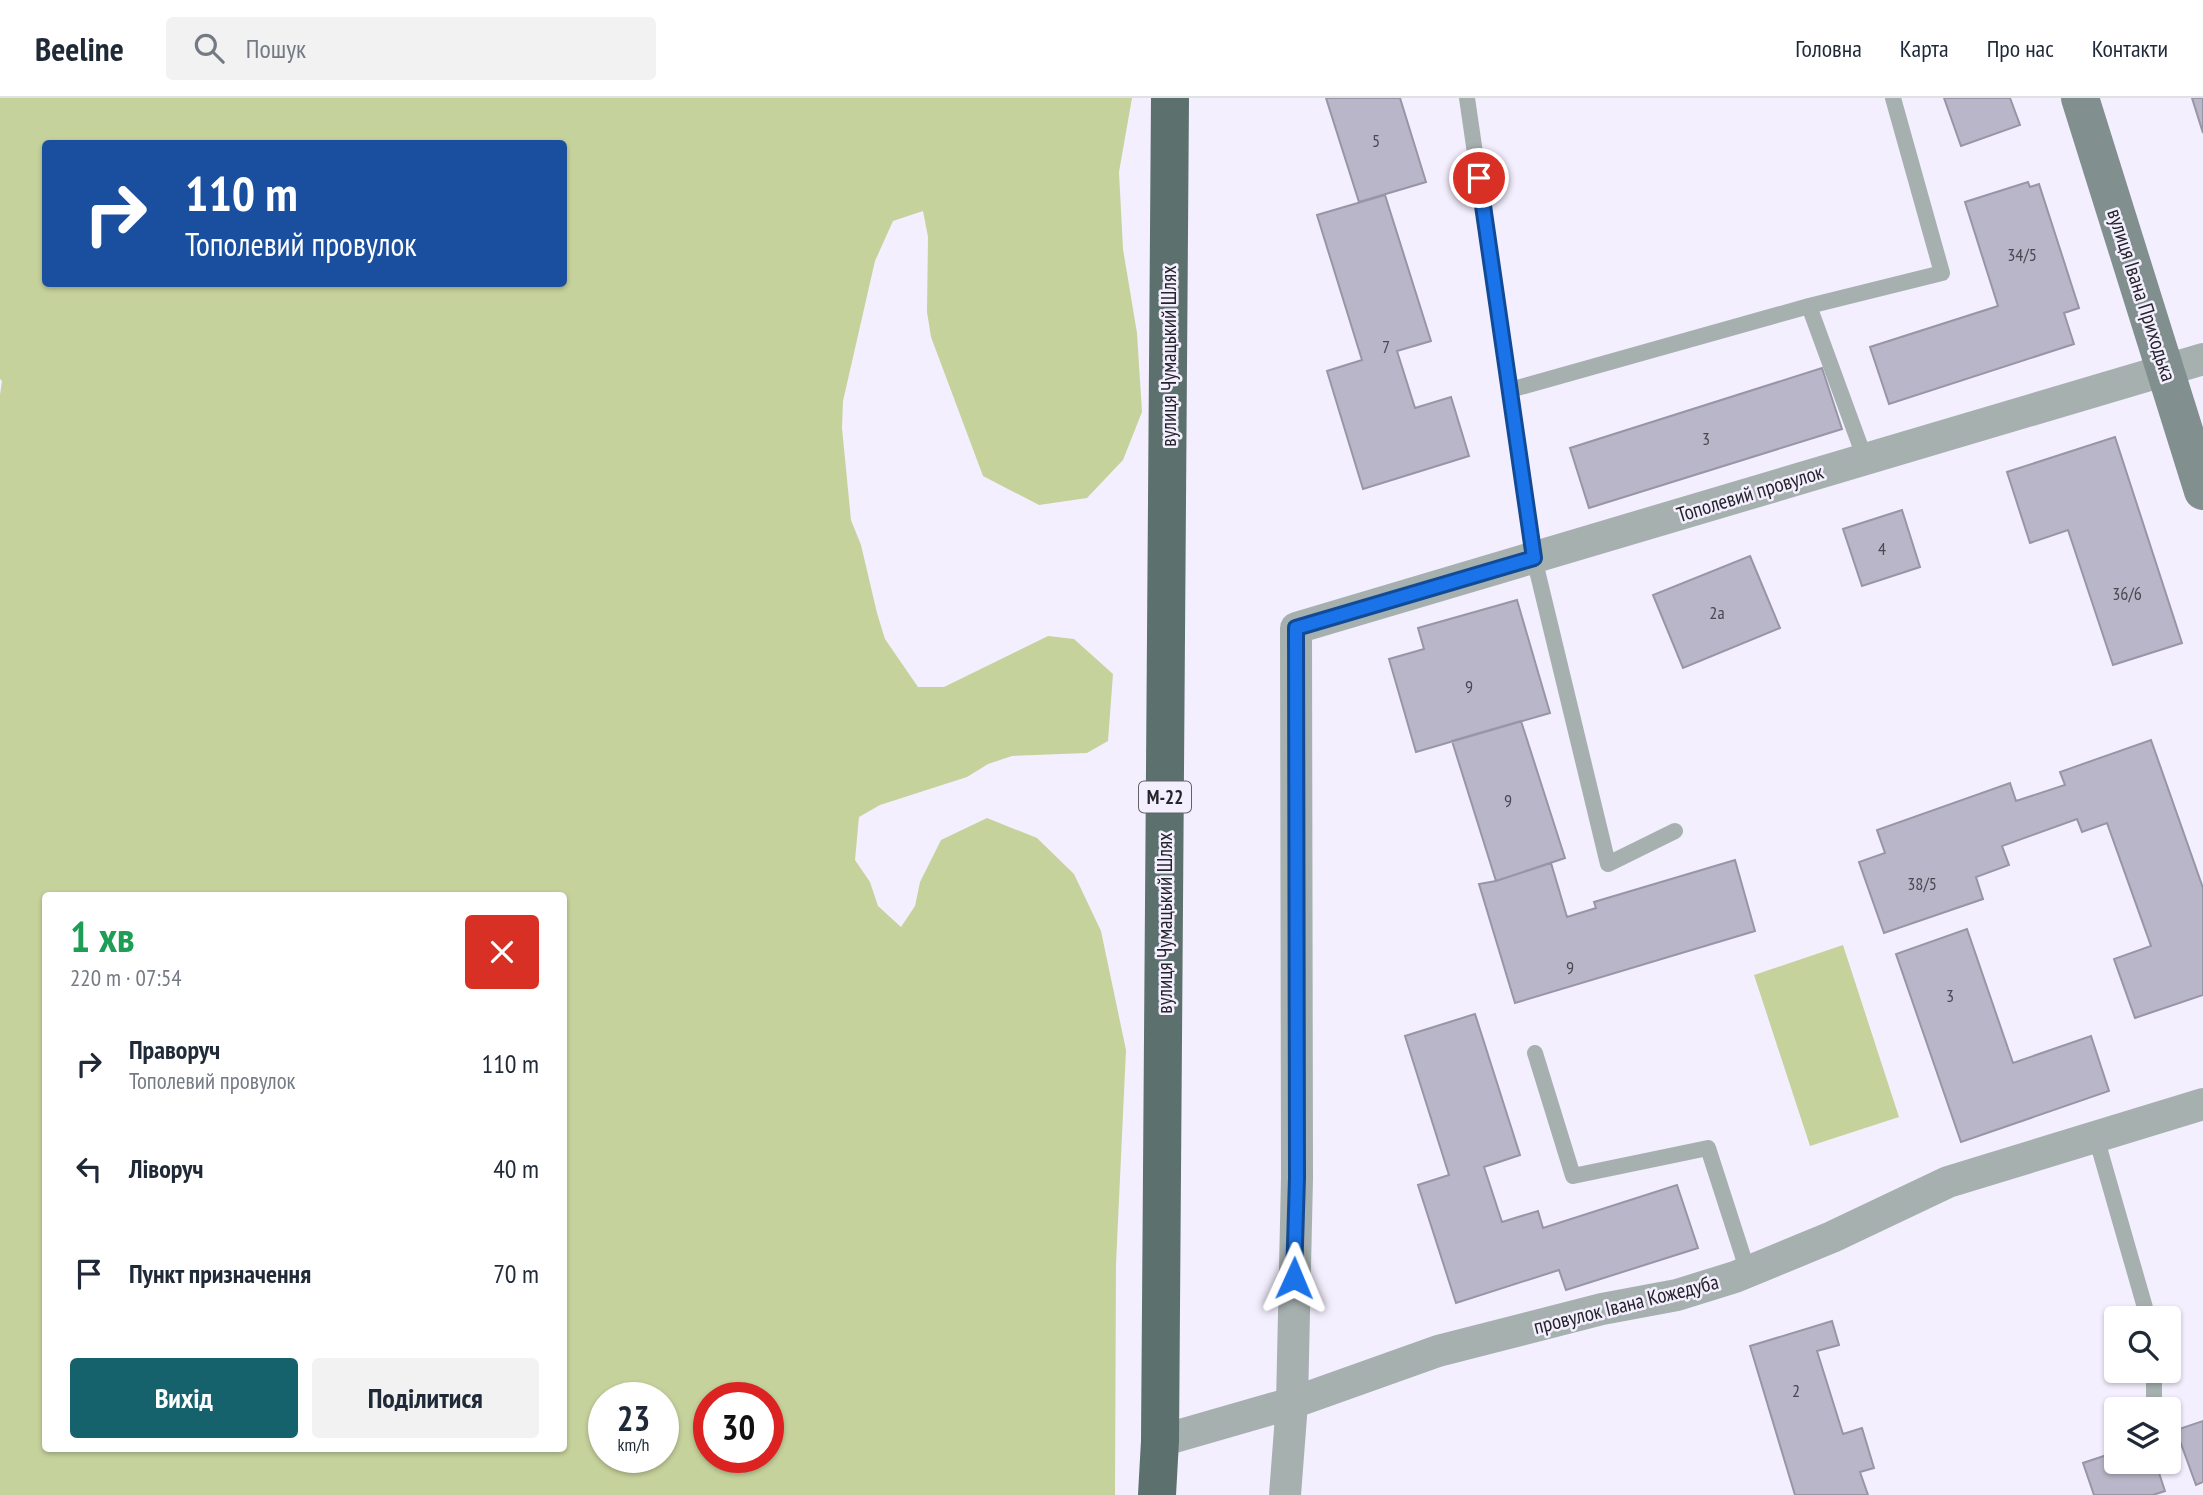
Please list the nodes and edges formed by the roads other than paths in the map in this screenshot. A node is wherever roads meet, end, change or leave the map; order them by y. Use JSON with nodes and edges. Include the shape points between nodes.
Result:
{"nodes":[{"id":1,"x":1170,"y":98,"type":"edge"},
{"id":2,"x":1468,"y":98,"type":"edge"},
{"id":3,"x":1893,"y":98,"type":"edge"},
{"id":4,"x":2080,"y":98,"type":"edge"},
{"id":5,"x":1809,"y":306,"type":"junction"},
{"id":6,"x":2203,"y":359,"type":"edge"},
{"id":7,"x":2166,"y":369,"type":"junction"},
{"id":8,"x":1510,"y":390,"type":"junction"},
{"id":9,"x":1865,"y":459,"type":"junction"},
{"id":10,"x":2203,"y":491,"type":"edge"},
{"id":11,"x":1534,"y":558,"type":"junction"},
{"id":12,"x":1675,"y":831,"type":"dead end"},
{"id":13,"x":1535,"y":1053,"type":"dead end"},
{"id":14,"x":2203,"y":1104,"type":"edge"},
{"id":15,"x":2096,"y":1136,"type":"junction"},
{"id":16,"x":1748,"y":1272,"type":"junction"},
{"id":17,"x":2145,"y":1306,"type":"edge"},
{"id":18,"x":1292,"y":1403,"type":"junction"},
{"id":19,"x":1160,"y":1441,"type":"junction"},
{"id":20,"x":1157,"y":1495,"type":"edge"},
{"id":21,"x":1285,"y":1495,"type":"edge"}],
"edges":[{"from":1,"to":19,"type":"highway","name":"вулиця Чумацький Шлях","number":"М-22"},
{"from":2,"to":8,"type":"lane"},
{"from":3,"to":5,"type":"lane","via":[[1942,273]]},
{"from":4,"to":7,"type":"main road","name":"вулиця Івана Приходька"},
{"from":5,"to":8,"type":"lane"},
{"from":5,"to":9,"type":"lane"},
{"from":6,"to":7,"type":"street","name":"Тополевий провулок"},
{"from":7,"to":9,"type":"street","name":"Тополевий провулок"},
{"from":7,"to":10,"type":"main road","name":"вулиця Івана Приходька"},
{"from":8,"to":11,"type":"lane"},
{"from":9,"to":11,"type":"street","name":"Тополевий провулок"},
{"from":11,"to":12,"type":"lane","via":[[1608,864]]},
{"from":11,"to":18,"type":"street","name":"Тополевий провулок","via":[[1296,628],[1297,1178]]},
{"from":13,"to":16,"type":"lane","via":[[1573,1176],[1708,1148]]},
{"from":14,"to":15,"type":"street","name":"провулок Івана Кожедуба"},
{"from":15,"to":16,"type":"street","name":"провулок Івана Кожедуба","via":[[1948,1182]]},
{"from":15,"to":17,"type":"lane"},
{"from":16,"to":18,"type":"street","name":"провулок Івана Кожедуба","via":[[1677,1295],[1438,1351]]},
{"from":18,"to":19,"type":"street","name":"провулок Івана Кожедуба"},
{"from":18,"to":21,"type":"street"},
{"from":19,"to":20,"type":"highway","name":"вулиця Чумацький Шлях","number":"М-22"}]}
